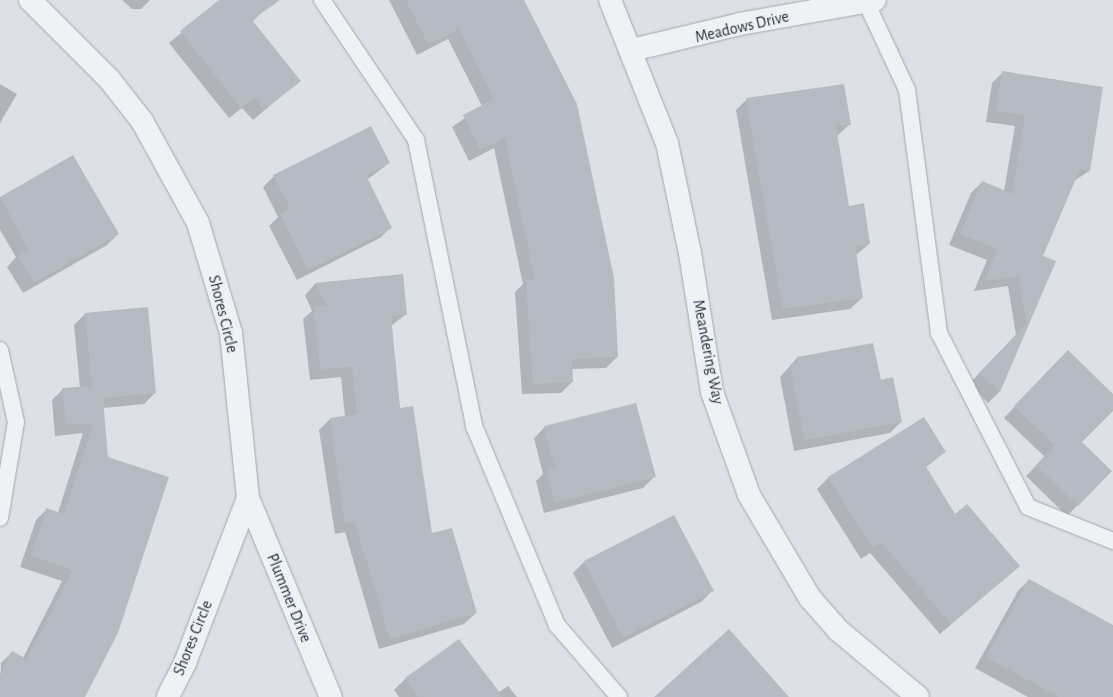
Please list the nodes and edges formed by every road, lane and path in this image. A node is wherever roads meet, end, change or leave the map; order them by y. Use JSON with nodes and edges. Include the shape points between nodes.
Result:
{"nodes":[{"id":1,"x":30,"y":0,"type":"edge"},
{"id":2,"x":322,"y":0,"type":"edge"},
{"id":3,"x":610,"y":0,"type":"edge"},
{"id":4,"x":870,"y":1,"type":"edge"},
{"id":5,"x":632,"y":50,"type":"junction"},
{"id":6,"x":0,"y":350,"type":"edge"},
{"id":7,"x":248,"y":498,"type":"junction"},
{"id":8,"x":0,"y":518,"type":"edge"},
{"id":9,"x":1113,"y":541,"type":"edge"},
{"id":10,"x":168,"y":697,"type":"edge"},
{"id":11,"x":331,"y":697,"type":"edge"},
{"id":12,"x":619,"y":697,"type":"edge"},
{"id":13,"x":918,"y":697,"type":"edge"}],
"edges":[{"from":1,"to":7,"type":"street","name":"Shores Circle","via":[[84,52],[142,121],[198,223],[231,333]]},
{"from":2,"to":12,"type":"lane","via":[[416,140],[474,426],[557,625]]},
{"from":3,"to":5,"type":"street","name":"Meandering Way"},
{"from":4,"to":5,"type":"street","name":"Meadows Drive","via":[[740,24]]},
{"from":4,"to":9,"type":"lane","via":[[907,90],[939,333],[1028,507]]},
{"from":5,"to":13,"type":"street","name":"Meandering Way","via":[[667,143],[690,253],[712,392],[749,495],[814,603],[838,630]]},
{"from":6,"to":8,"type":"lane","via":[[16,422]]},
{"from":7,"to":10,"type":"street","name":"Shores Circle"},
{"from":7,"to":11,"type":"street","name":"Plummer Drive"}]}
